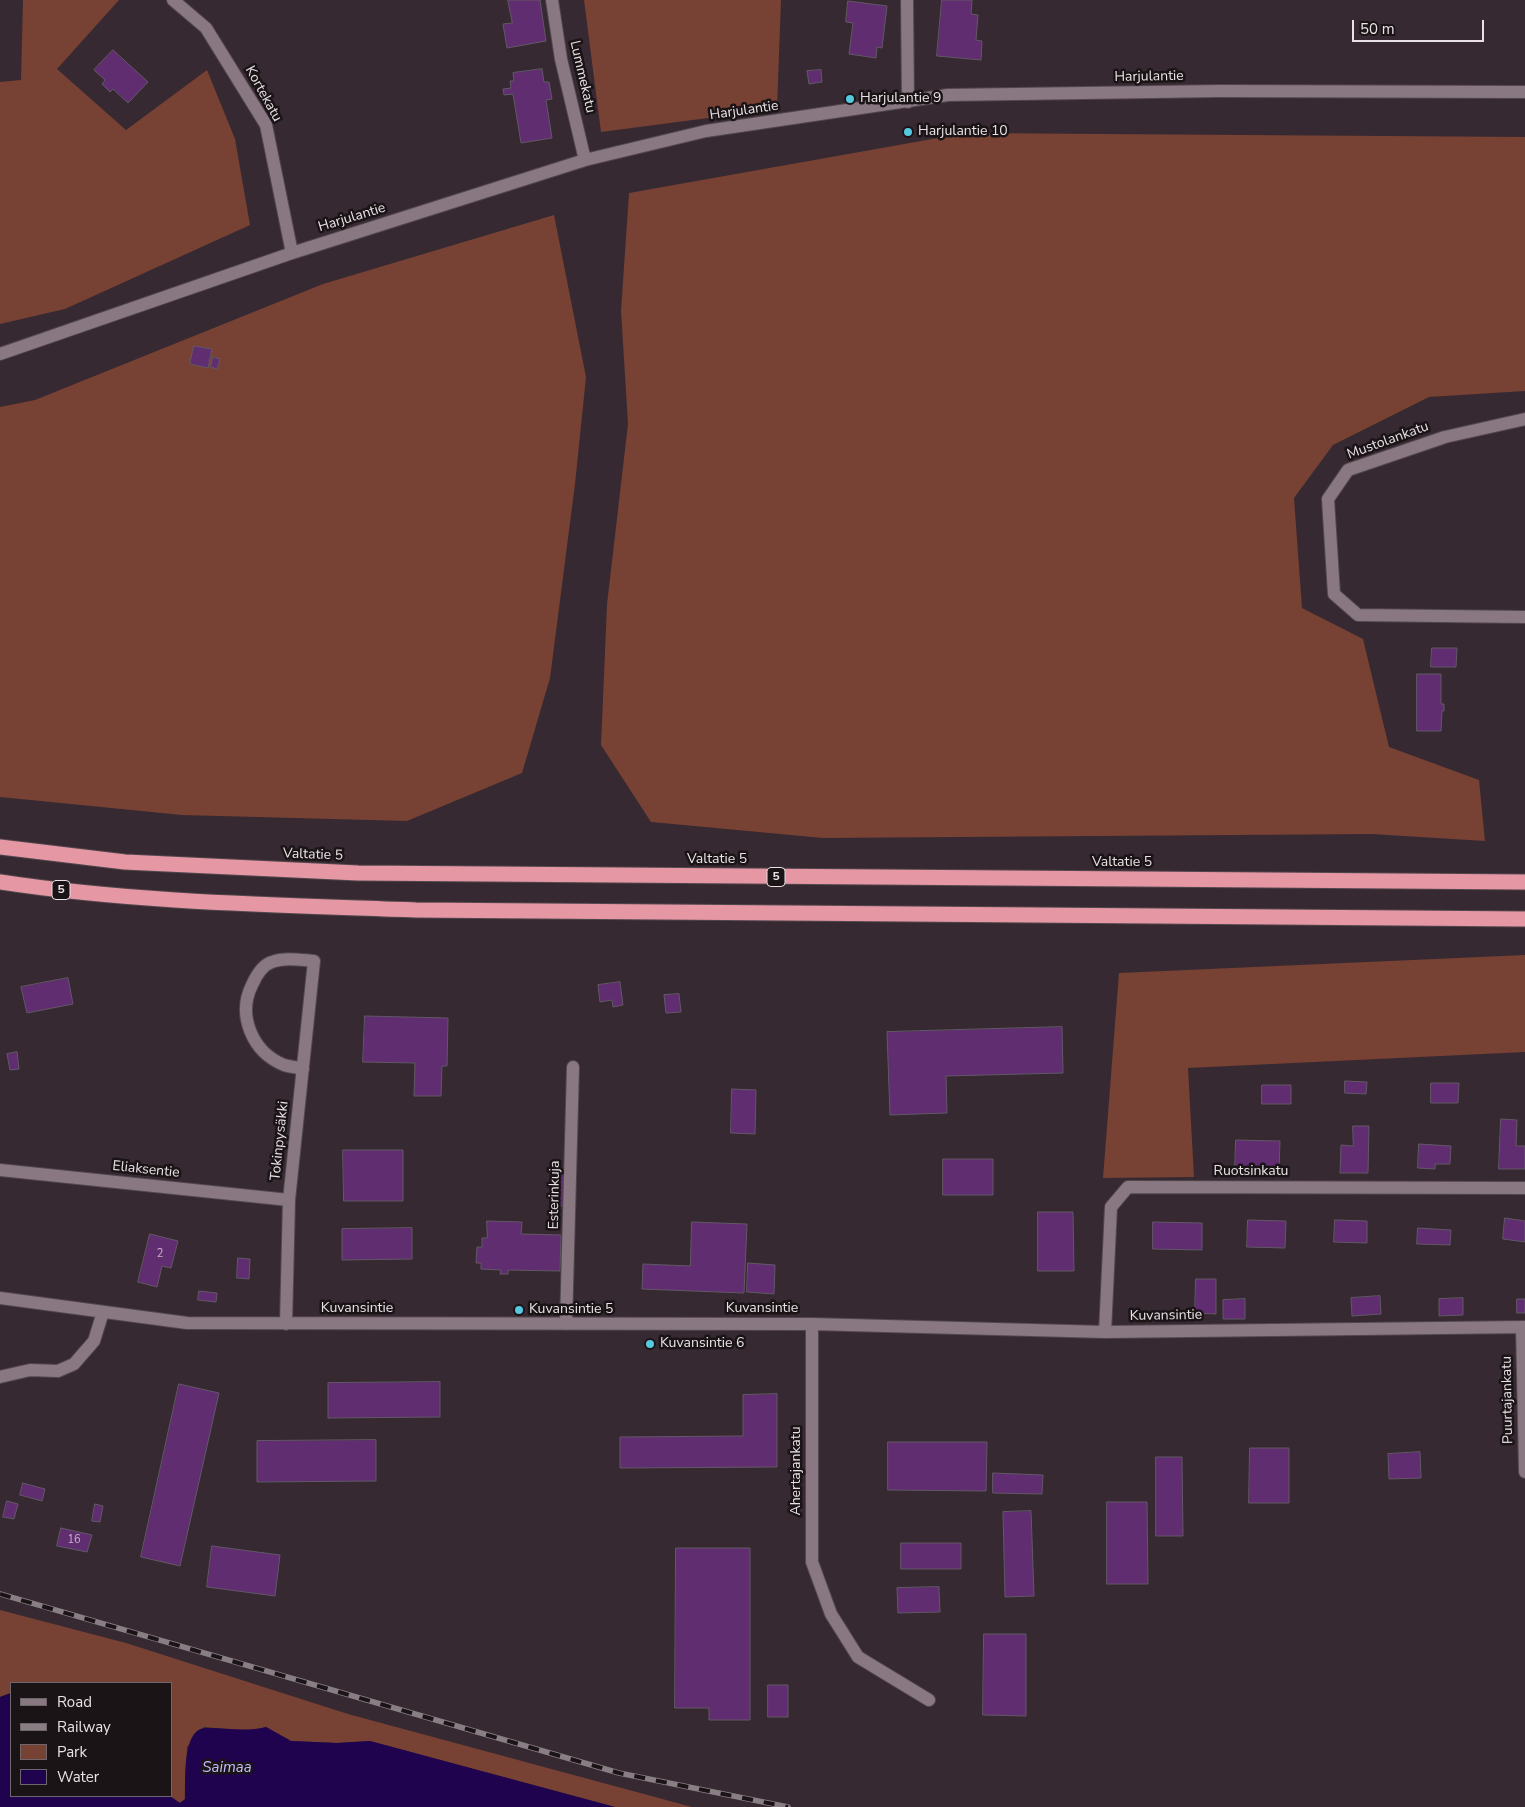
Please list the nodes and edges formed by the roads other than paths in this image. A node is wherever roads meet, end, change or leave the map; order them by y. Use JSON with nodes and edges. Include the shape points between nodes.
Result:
{"nodes":[{"id":1,"x":174,"y":0,"type":"edge"},
{"id":2,"x":552,"y":0,"type":"edge"},
{"id":3,"x":907,"y":0,"type":"edge"},
{"id":4,"x":1525,"y":92,"type":"edge"},
{"id":5,"x":908,"y":102,"type":"junction"},
{"id":6,"x":586,"y":160,"type":"junction"},
{"id":7,"x":292,"y":253,"type":"junction"},
{"id":8,"x":0,"y":354,"type":"edge"},
{"id":9,"x":1525,"y":419,"type":"edge"},
{"id":10,"x":1525,"y":617,"type":"edge"},
{"id":11,"x":0,"y":847,"type":"edge"},
{"id":12,"x":0,"y":882,"type":"edge"},
{"id":13,"x":1525,"y":882,"type":"edge"},
{"id":14,"x":1525,"y":919,"type":"edge"},
{"id":15,"x":573,"y":1067,"type":"dead end"},
{"id":16,"x":303,"y":1068,"type":"junction"},
{"id":17,"x":0,"y":1170,"type":"edge"},
{"id":18,"x":1525,"y":1188,"type":"edge"},
{"id":19,"x":289,"y":1200,"type":"junction"},
{"id":20,"x":0,"y":1298,"type":"edge"},
{"id":21,"x":103,"y":1312,"type":"junction"},
{"id":22,"x":286,"y":1324,"type":"junction"},
{"id":23,"x":566,"y":1324,"type":"junction"},
{"id":24,"x":812,"y":1324,"type":"junction"},
{"id":25,"x":1524,"y":1327,"type":"edge"},
{"id":26,"x":1105,"y":1332,"type":"junction"},
{"id":27,"x":0,"y":1377,"type":"edge"},
{"id":28,"x":1525,"y":1472,"type":"edge"},
{"id":29,"x":929,"y":1700,"type":"dead end"}],
"edges":[{"from":1,"to":7,"type":"street","name":"Kortekatu","via":[[206,28],[266,125]]},
{"from":2,"to":6,"type":"street","name":"Lummekatu","via":[[561,59]]},
{"from":3,"to":5,"type":"street"},
{"from":4,"to":5,"type":"street","name":"Harjulantie","via":[[1180,91],[948,95]]},
{"from":5,"to":6,"type":"street","name":"Harjulantie","via":[[706,131]]},
{"from":6,"to":7,"type":"street","name":"Harjulantie"},
{"from":7,"to":8,"type":"street","name":"Harjulantie"},
{"from":9,"to":10,"type":"street","name":"Mustolankatu","via":[[1445,437],[1348,470],[1328,499],[1334,594],[1358,615]]},
{"from":11,"to":13,"type":"highway","name":"Valtatie 5","number":"5","via":[[124,862],[358,873]]},
{"from":12,"to":14,"type":"highway","number":"5","via":[[122,896],[416,910]]},
{"from":15,"to":23,"type":"street","name":"Esterinkuja"},
{"from":16,"to":16,"type":"street","name":"Tokinpysäkki","via":[[314,962],[291,959],[271,962],[258,973],[248,993],[245,1015],[249,1032],[263,1050],[283,1064]]},
{"from":16,"to":19,"type":"street","name":"Tokinpysäkki"},
{"from":17,"to":19,"type":"street","name":"Eliaksentie"},
{"from":18,"to":26,"type":"street","name":"Ruotsinkatu","via":[[1128,1187],[1111,1207]]},
{"from":19,"to":22,"type":"street","name":"Tokinpysäkki"},
{"from":20,"to":21,"type":"street","name":"Kuvansintie"},
{"from":21,"to":22,"type":"street","name":"Kuvansintie","via":[[187,1323]]},
{"from":21,"to":27,"type":"street","via":[[94,1341],[74,1364],[58,1371],[30,1370]]},
{"from":22,"to":23,"type":"street","name":"Kuvansintie"},
{"from":23,"to":24,"type":"street","name":"Kuvansintie"},
{"from":24,"to":26,"type":"street","name":"Kuvansintie"},
{"from":24,"to":29,"type":"street","name":"Ahertajankatu","via":[[812,1562],[831,1614],[858,1657]]},
{"from":25,"to":26,"type":"street","name":"Kuvansintie"},
{"from":25,"to":28,"type":"street","name":"Puurtajankatu"}]}
